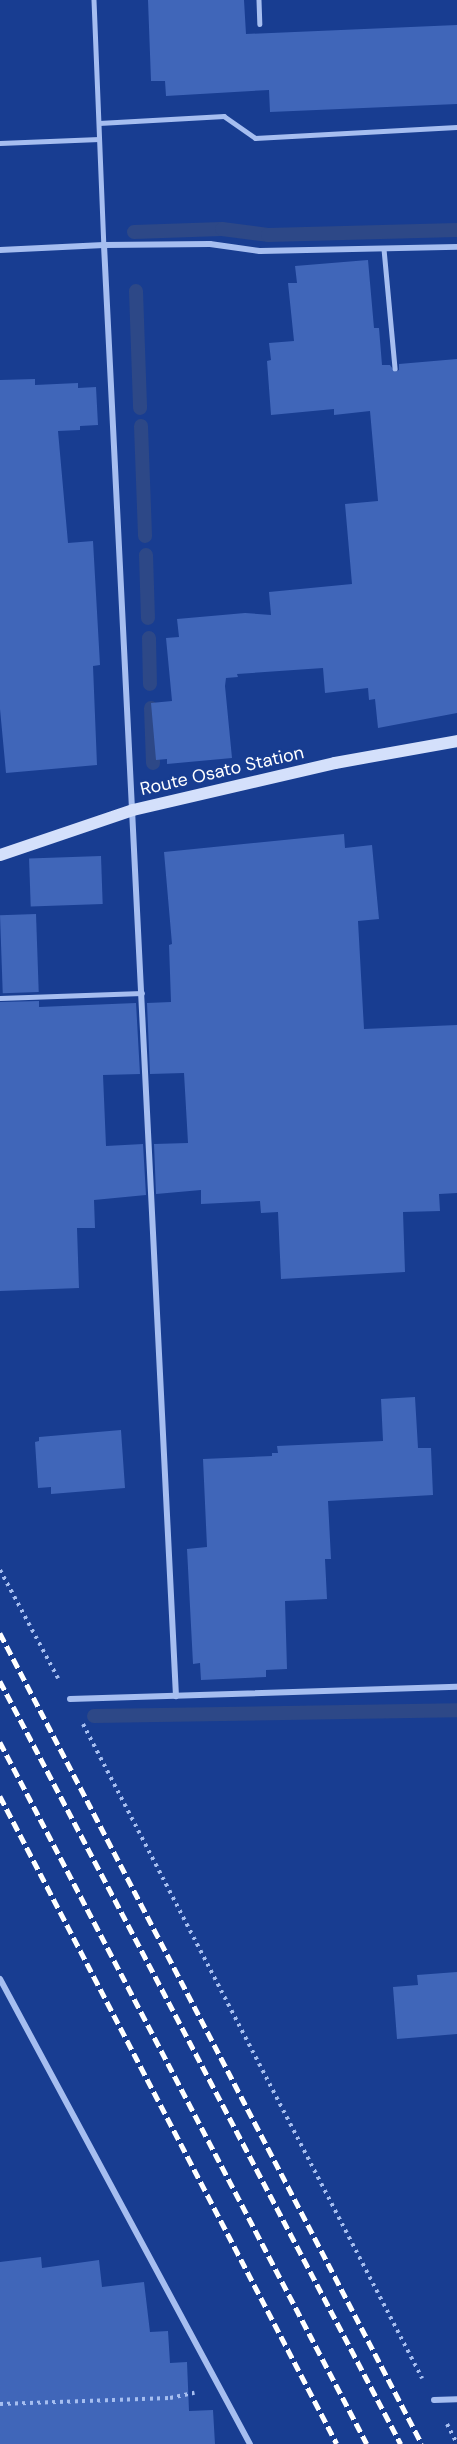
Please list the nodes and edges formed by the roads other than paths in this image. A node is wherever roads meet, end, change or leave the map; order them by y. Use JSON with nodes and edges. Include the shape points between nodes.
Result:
{"nodes":[{"id":1,"x":94,"y":0,"type":"edge"},
{"id":2,"x":259,"y":0,"type":"edge"},
{"id":3,"x":260,"y":24,"type":"dead end"},
{"id":4,"x":99,"y":123,"type":"junction"},
{"id":5,"x":457,"y":127,"type":"edge"},
{"id":6,"x":99,"y":139,"type":"junction"},
{"id":7,"x":0,"y":143,"type":"edge"},
{"id":8,"x":104,"y":245,"type":"junction"},
{"id":9,"x":457,"y":247,"type":"edge"},
{"id":10,"x":384,"y":249,"type":"junction"},
{"id":11,"x":0,"y":250,"type":"edge"},
{"id":12,"x":395,"y":368,"type":"dead end"},
{"id":13,"x":457,"y":741,"type":"edge"},
{"id":14,"x":133,"y":810,"type":"junction"},
{"id":15,"x":0,"y":855,"type":"edge"},
{"id":16,"x":142,"y":993,"type":"junction"},
{"id":17,"x":0,"y":998,"type":"edge"},
{"id":18,"x":457,"y":1687,"type":"edge"},
{"id":19,"x":176,"y":1696,"type":"junction"},
{"id":20,"x":70,"y":1699,"type":"road end"},
{"id":21,"x":0,"y":1978,"type":"edge"},
{"id":22,"x":457,"y":2398,"type":"edge"},
{"id":23,"x":434,"y":2400,"type":"road end"},
{"id":24,"x":250,"y":2444,"type":"edge"}],
"edges":[{"from":1,"to":4,"type":"lane"},
{"from":2,"to":3,"type":"lane"},
{"from":4,"to":5,"type":"lane","via":[[224,116],[255,138]]},
{"from":4,"to":6,"type":"lane"},
{"from":6,"to":7,"type":"lane"},
{"from":6,"to":8,"type":"lane"},
{"from":8,"to":10,"type":"street","via":[[210,244],[260,251]]},
{"from":8,"to":11,"type":"street"},
{"from":8,"to":14,"type":"street"},
{"from":9,"to":10,"type":"street"},
{"from":10,"to":12,"type":"lane"},
{"from":13,"to":14,"type":"main road","name":"Route Osato Station","via":[[334,763]]},
{"from":14,"to":15,"type":"main road","name":"Route Osato Station"},
{"from":14,"to":16,"type":"street"},
{"from":16,"to":17,"type":"lane"},
{"from":16,"to":19,"type":"street"},
{"from":18,"to":19,"type":"street"},
{"from":19,"to":20,"type":"street"},
{"from":21,"to":24,"type":"street"},
{"from":22,"to":23,"type":"street"}]}
